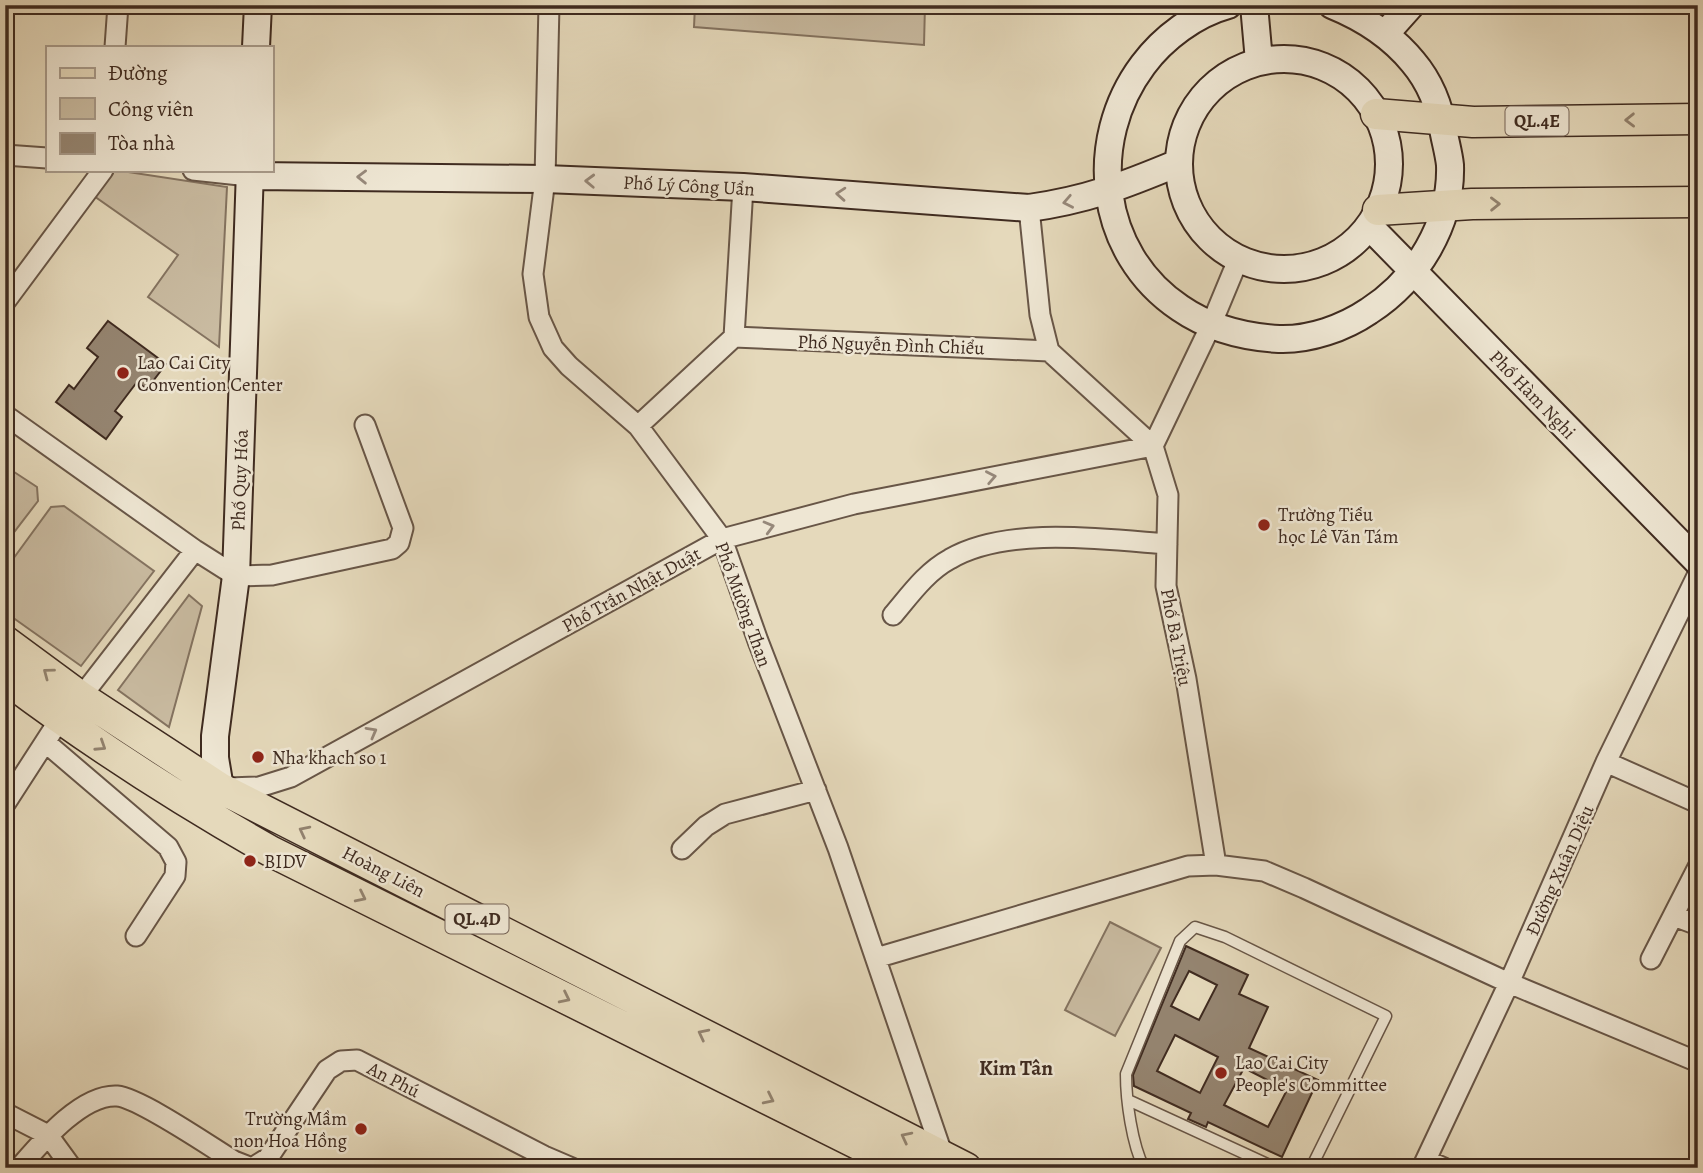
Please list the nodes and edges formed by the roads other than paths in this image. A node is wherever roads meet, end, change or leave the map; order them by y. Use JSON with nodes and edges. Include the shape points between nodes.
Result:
{"nodes":[{"id":1,"x":118,"y":5,"type":"edge"},
{"id":2,"x":258,"y":5,"type":"edge"},
{"id":3,"x":549,"y":5,"type":"edge"},
{"id":4,"x":1228,"y":5,"type":"edge"},
{"id":5,"x":1254,"y":5,"type":"edge"},
{"id":6,"x":1332,"y":5,"type":"edge"},
{"id":7,"x":1410,"y":5,"type":"edge"},
{"id":8,"x":1385,"y":33,"type":"junction"},
{"id":9,"x":116,"y":46,"type":"edge"},
{"id":10,"x":256,"y":46,"type":"edge"},
{"id":11,"x":1259,"y":61,"type":"junction"},
{"id":12,"x":1376,"y":114,"type":"junction"},
{"id":13,"x":1698,"y":119,"type":"edge"},
{"id":14,"x":1442,"y":120,"type":"junction"},
{"id":15,"x":5,"y":155,"type":"edge"},
{"id":16,"x":46,"y":158,"type":"edge"},
{"id":17,"x":1178,"y":163,"type":"junction"},
{"id":18,"x":102,"y":172,"type":"edge"},
{"id":19,"x":231,"y":172,"type":"edge"},
{"id":20,"x":250,"y":173,"type":"edge"},
{"id":21,"x":545,"y":179,"type":"junction"},
{"id":22,"x":743,"y":187,"type":"junction"},
{"id":23,"x":1108,"y":192,"type":"junction"},
{"id":24,"x":1698,"y":202,"type":"edge"},
{"id":25,"x":1445,"y":205,"type":"junction"},
{"id":26,"x":1029,"y":208,"type":"junction"},
{"id":27,"x":1374,"y":218,"type":"junction"},
{"id":28,"x":1238,"y":260,"type":"junction"},
{"id":29,"x":1413,"y":272,"type":"junction"},
{"id":30,"x":5,"y":302,"type":"edge"},
{"id":31,"x":1211,"y":325,"type":"junction"},
{"id":32,"x":734,"y":337,"type":"junction"},
{"id":33,"x":1049,"y":351,"type":"junction"},
{"id":34,"x":5,"y":415,"type":"edge"},
{"id":35,"x":365,"y":425,"type":"dead end"},
{"id":36,"x":638,"y":426,"type":"junction"},
{"id":37,"x":1153,"y":446,"type":"junction"},
{"id":38,"x":722,"y":539,"type":"junction"},
{"id":39,"x":1167,"y":544,"type":"junction"},
{"id":40,"x":195,"y":550,"type":"junction"},
{"id":41,"x":1698,"y":562,"type":"edge"},
{"id":42,"x":1698,"y":574,"type":"edge"},
{"id":43,"x":236,"y":576,"type":"junction"},
{"id":44,"x":893,"y":615,"type":"dead end"},
{"id":45,"x":5,"y":641,"type":"edge"},
{"id":46,"x":5,"y":678,"type":"edge"},
{"id":47,"x":81,"y":697,"type":"junction"},
{"id":48,"x":52,"y":731,"type":"junction"},
{"id":49,"x":1606,"y":762,"type":"junction"},
{"id":50,"x":220,"y":788,"type":"junction"},
{"id":51,"x":816,"y":790,"type":"junction"},
{"id":52,"x":1698,"y":803,"type":"edge"},
{"id":53,"x":5,"y":804,"type":"edge"},
{"id":54,"x":204,"y":814,"type":"junction"},
{"id":55,"x":682,"y":849,"type":"dead end"},
{"id":56,"x":1216,"y":865,"type":"junction"},
{"id":57,"x":1698,"y":867,"type":"edge"},
{"id":58,"x":1674,"y":916,"type":"junction"},
{"id":59,"x":1698,"y":925,"type":"edge"},
{"id":60,"x":136,"y":936,"type":"dead end"},
{"id":61,"x":876,"y":958,"type":"junction"},
{"id":62,"x":1651,"y":959,"type":"dead end"},
{"id":63,"x":1509,"y":983,"type":"junction"},
{"id":64,"x":1698,"y":1062,"type":"edge"},
{"id":65,"x":1128,"y":1100,"type":"junction"},
{"id":66,"x":5,"y":1114,"type":"edge"},
{"id":67,"x":48,"y":1135,"type":"junction"},
{"id":68,"x":540,"y":1162,"type":"edge"},
{"id":69,"x":952,"y":1164,"type":"edge"},
{"id":70,"x":1431,"y":1165,"type":"edge"},
{"id":71,"x":19,"y":1168,"type":"edge"},
{"id":72,"x":72,"y":1168,"type":"edge"},
{"id":73,"x":252,"y":1168,"type":"edge"},
{"id":74,"x":572,"y":1168,"type":"edge"},
{"id":75,"x":906,"y":1168,"type":"edge"},
{"id":76,"x":1144,"y":1168,"type":"edge"},
{"id":77,"x":1276,"y":1168,"type":"edge"},
{"id":78,"x":1311,"y":1168,"type":"edge"}],
"edges":[{"from":1,"to":9,"type":"street"},
{"from":2,"to":10,"type":"main road"},
{"from":3,"to":21,"type":"street","name":"Phố Mường Than"},
{"from":4,"to":23,"type":"main road","via":[[1184,26],[1154,51],[1130,82],[1115,117]]},
{"from":5,"to":11,"type":"main road"},
{"from":6,"to":8,"type":"main road"},
{"from":7,"to":8,"type":"main road"},
{"from":8,"to":14,"type":"main road","via":[[1414,62]]},
{"from":11,"to":12,"type":"main road","via":[[1284,58],[1333,71],[1354,85]]},
{"from":11,"to":17,"type":"main road","via":[[1233,71],[1193,110],[1182,135]]},
{"from":12,"to":14,"type":"main road","number":"QL.4E"},
{"from":12,"to":27,"type":"main road","via":[[1388,150],[1389,175]]},
{"from":13,"to":14,"type":"main road","number":"QL.4E","one_way":true},
{"from":14,"to":25,"type":"main road","via":[[1450,164]]},
{"from":15,"to":16,"type":"street"},
{"from":17,"to":23,"type":"main road","name":"Phố Lý Công Uẩn"},
{"from":17,"to":28,"type":"main road","via":[[1181,193],[1194,221],[1213,244]]},
{"from":18,"to":30,"type":"street"},
{"from":19,"to":20,"type":"street","name":"Phố Lý Công Uẩn"},
{"from":21,"to":20,"type":"main road","name":"Phố Lý Công Uẩn","one_way":true},
{"from":20,"to":43,"type":"main road","name":"Phố Quy Hóa"},
{"from":22,"to":21,"type":"main road","name":"Phố Lý Công Uẩn","one_way":true},
{"from":21,"to":36,"type":"street","name":"Phố Mường Than","via":[[533,274],[539,317],[553,348],[569,366]]},
{"from":26,"to":22,"type":"main road","name":"Phố Lý Công Uẩn","one_way":true},
{"from":22,"to":32,"type":"street"},
{"from":23,"to":26,"type":"main road","name":"Phố Lý Công Uẩn","one_way":true},
{"from":23,"to":31,"type":"main road","via":[[1117,228],[1146,277],[1180,308]]},
{"from":25,"to":24,"type":"main road","one_way":true},
{"from":25,"to":27,"type":"main road"},
{"from":25,"to":29,"type":"main road","via":[[1430,248]]},
{"from":26,"to":33,"type":"street"},
{"from":27,"to":28,"type":"main road","via":[[1343,251],[1310,266],[1273,270]]},
{"from":27,"to":29,"type":"main road","name":"Phố Hàm Nghi"},
{"from":28,"to":31,"type":"street"},
{"from":29,"to":31,"type":"main road","via":[[1387,300],[1356,320],[1320,334],[1283,339],[1245,336]]},
{"from":29,"to":41,"type":"main road","name":"Phố Hàm Nghi"},
{"from":31,"to":37,"type":"street"},
{"from":32,"to":33,"type":"street","name":"Phố Nguyễn Đình Chiểu"},
{"from":32,"to":36,"type":"street"},
{"from":33,"to":37,"type":"street"},
{"from":34,"to":40,"type":"street"},
{"from":35,"to":43,"type":"street","via":[[403,528],[399,543],[392,549],[272,575]]},
{"from":36,"to":38,"type":"street","name":"Phố Mường Than"},
{"from":38,"to":37,"type":"street","name":"Phố Trần Nhật Duật","one_way":true,"via":[[854,504]]},
{"from":37,"to":39,"type":"street","name":"Phố Bà Triệu","via":[[1168,495]]},
{"from":50,"to":38,"type":"street","name":"Phố Trần Nhật Duật","one_way":true,"via":[[259,787],[291,776]]},
{"from":38,"to":51,"type":"street","name":"Phố Mường Than"},
{"from":39,"to":44,"type":"street","via":[[1082,538],[987,543],[950,558],[924,578]]},
{"from":39,"to":56,"type":"street","name":"Phố Bà Triệu","via":[[1166,586]]},
{"from":40,"to":43,"type":"street"},
{"from":40,"to":47,"type":"street"},
{"from":42,"to":49,"type":"street","name":"Đường Xuân Diệu"},
{"from":43,"to":50,"type":"main road","name":"Phố Quy Hóa","via":[[215,736]]},
{"from":47,"to":45,"type":"main road","name":"Hoàng Liên","number":"QL.4D","one_way":true},
{"from":46,"to":48,"type":"main road","name":"Hoàng Liên","number":"QL.4D"},
{"from":47,"to":48,"type":"street"},
{"from":47,"to":50,"type":"main road","name":"Hoàng Liên","number":"QL.4D"},
{"from":48,"to":53,"type":"street"},
{"from":48,"to":54,"type":"main road","name":"Hoàng Liên","number":"QL.4D","one_way":true},
{"from":48,"to":60,"type":"street","via":[[168,847],[176,862],[175,876]]},
{"from":49,"to":52,"type":"street"},
{"from":49,"to":63,"type":"street","name":"Đường Xuân Diệu"},
{"from":50,"to":54,"type":"main road"},
{"from":69,"to":50,"type":"main road","name":"Hoàng Liên","number":"QL.4D","one_way":true},
{"from":51,"to":55,"type":"street","via":[[725,814]]},
{"from":51,"to":61,"type":"street","name":"Phố Mường Than"},
{"from":54,"to":75,"type":"main road","name":"Hoàng Liên","number":"QL.4D","one_way":true},
{"from":56,"to":61,"type":"street","via":[[1188,866]]},
{"from":56,"to":63,"type":"street","via":[[1264,872],[1304,888]]},
{"from":57,"to":58,"type":"street"},
{"from":58,"to":59,"type":"street"},
{"from":58,"to":62,"type":"street"},
{"from":61,"to":69,"type":"street","name":"Phố Mường Than"},
{"from":63,"to":64,"type":"street"},
{"from":63,"to":70,"type":"street","name":"Đường Xuân Diệu"},
{"from":65,"to":76,"type":"lane"},
{"from":65,"to":77,"type":"lane"},
{"from":65,"to":78,"type":"lane","via":[[1126,1074],[1180,941],[1195,928],[1226,937],[1385,1016]]},
{"from":66,"to":67,"type":"street"},
{"from":67,"to":71,"type":"street","name":"An Phú"},
{"from":67,"to":72,"type":"street"},
{"from":67,"to":73,"type":"street","name":"An Phú","via":[[77,1111],[116,1096],[138,1103]]},
{"from":68,"to":73,"type":"street","name":"An Phú","via":[[358,1060],[341,1061],[327,1070],[268,1158]]},
{"from":68,"to":74,"type":"street","name":"An Phú"}]}
